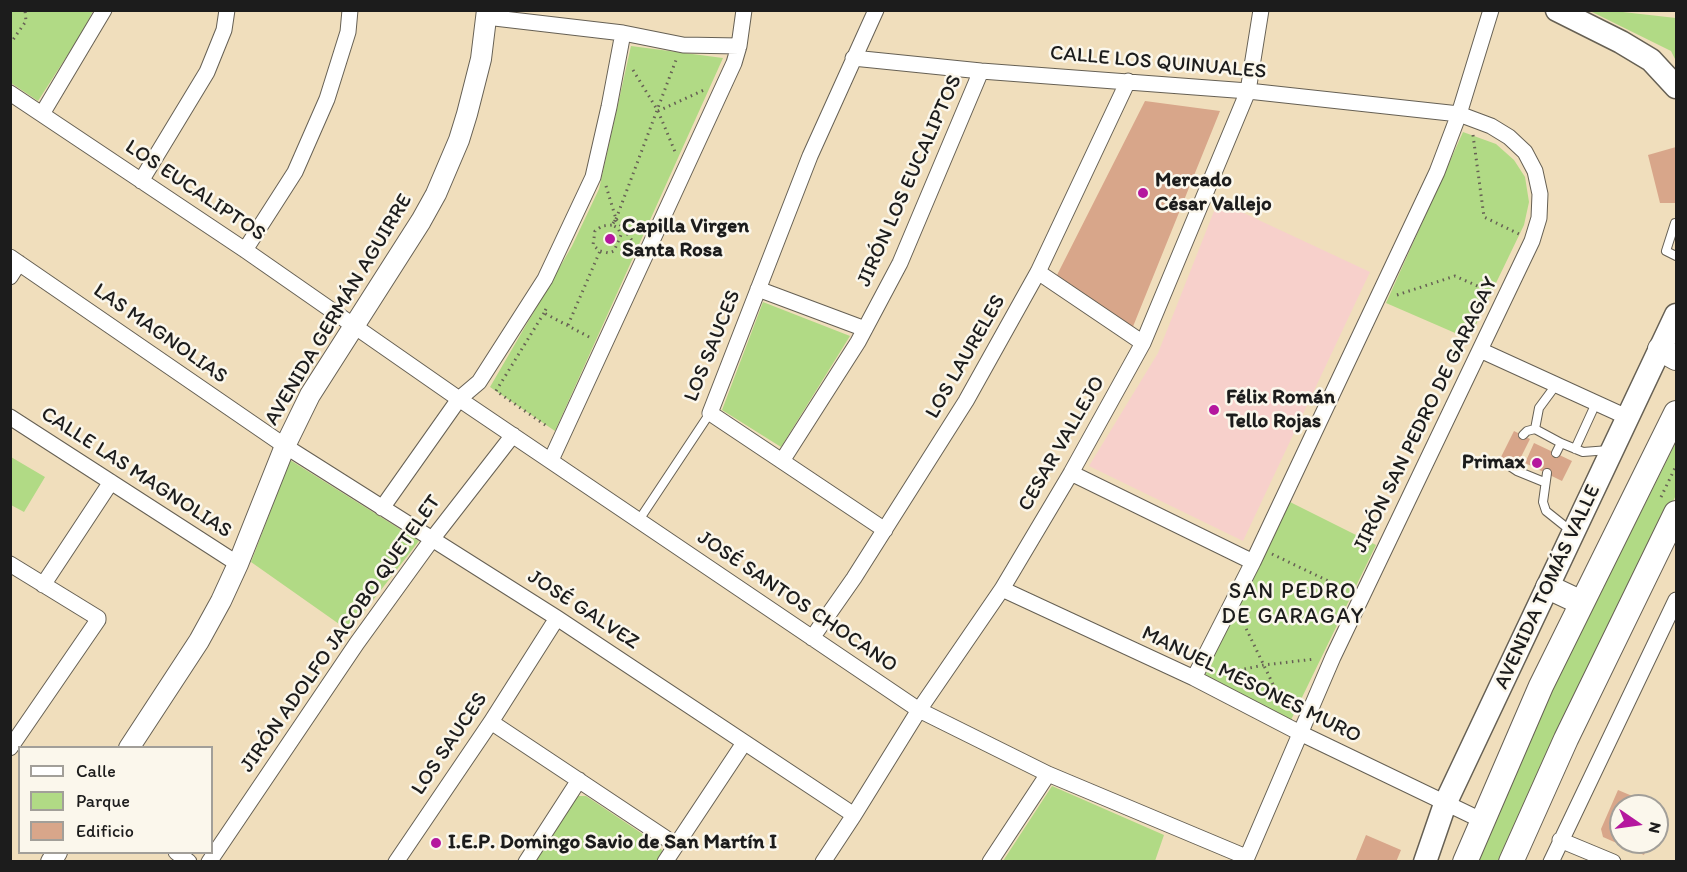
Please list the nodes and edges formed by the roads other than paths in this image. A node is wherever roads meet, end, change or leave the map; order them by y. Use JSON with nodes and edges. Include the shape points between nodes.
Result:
{"nodes":[{"id":1,"x":104,"y":10,"type":"edge"},
{"id":2,"x":226,"y":10,"type":"edge"},
{"id":3,"x":350,"y":10,"type":"edge"},
{"id":4,"x":744,"y":10,"type":"edge"},
{"id":5,"x":876,"y":10,"type":"edge"},
{"id":6,"x":1261,"y":10,"type":"edge"},
{"id":7,"x":1491,"y":10,"type":"edge"},
{"id":8,"x":1557,"y":10,"type":"edge"},
{"id":9,"x":486,"y":14,"type":"edge"},
{"id":10,"x":623,"y":33,"type":"junction"},
{"id":11,"x":739,"y":46,"type":"junction"},
{"id":12,"x":853,"y":58,"type":"junction"},
{"id":13,"x":981,"y":71,"type":"junction"},
{"id":14,"x":1128,"y":81,"type":"junction"},
{"id":15,"x":1677,"y":87,"type":"edge"},
{"id":16,"x":1248,"y":91,"type":"junction"},
{"id":17,"x":10,"y":93,"type":"edge"},
{"id":18,"x":42,"y":114,"type":"junction"},
{"id":19,"x":1465,"y":116,"type":"junction"},
{"id":20,"x":141,"y":181,"type":"junction"},
{"id":21,"x":1677,"y":223,"type":"edge"},
{"id":22,"x":245,"y":250,"type":"junction"},
{"id":23,"x":1677,"y":256,"type":"edge"},
{"id":24,"x":15,"y":260,"type":"edge"},
{"id":25,"x":1038,"y":272,"type":"junction"},
{"id":26,"x":10,"y":276,"type":"edge"},
{"id":27,"x":758,"y":289,"type":"junction"},
{"id":28,"x":1677,"y":315,"type":"edge"},
{"id":29,"x":355,"y":325,"type":"junction"},
{"id":30,"x":865,"y":329,"type":"junction"},
{"id":31,"x":1143,"y":343,"type":"junction"},
{"id":32,"x":1480,"y":350,"type":"junction"},
{"id":33,"x":1668,"y":353,"type":"edge"},
{"id":34,"x":1556,"y":385,"type":"junction"},
{"id":35,"x":459,"y":399,"type":"junction"},
{"id":36,"x":1596,"y":403,"type":"junction"},
{"id":37,"x":710,"y":413,"type":"junction"},
{"id":38,"x":1677,"y":413,"type":"edge"},
{"id":39,"x":10,"y":417,"type":"edge"},
{"id":40,"x":1629,"y":418,"type":"junction"},
{"id":41,"x":1535,"y":429,"type":"junction"},
{"id":42,"x":513,"y":435,"type":"junction"},
{"id":43,"x":1523,"y":435,"type":"dead end"},
{"id":44,"x":1561,"y":443,"type":"junction"},
{"id":45,"x":285,"y":446,"type":"junction"},
{"id":46,"x":1575,"y":449,"type":"junction"},
{"id":47,"x":1614,"y":449,"type":"junction"},
{"id":48,"x":1556,"y":453,"type":"dead end"},
{"id":49,"x":551,"y":460,"type":"junction"},
{"id":50,"x":782,"y":461,"type":"junction"},
{"id":51,"x":1510,"y":462,"type":"dead end"},
{"id":52,"x":1071,"y":473,"type":"junction"},
{"id":53,"x":111,"y":483,"type":"junction"},
{"id":54,"x":382,"y":508,"type":"junction"},
{"id":55,"x":1677,"y":513,"type":"edge"},
{"id":56,"x":639,"y":520,"type":"junction"},
{"id":57,"x":885,"y":530,"type":"junction"},
{"id":58,"x":1574,"y":533,"type":"junction"},
{"id":59,"x":433,"y":538,"type":"junction"},
{"id":60,"x":1257,"y":555,"type":"junction"},
{"id":61,"x":10,"y":564,"type":"edge"},
{"id":62,"x":238,"y":564,"type":"junction"},
{"id":63,"x":43,"y":585,"type":"junction"},
{"id":64,"x":1548,"y":587,"type":"junction"},
{"id":65,"x":1002,"y":589,"type":"junction"},
{"id":66,"x":1677,"y":600,"type":"edge"},
{"id":67,"x":1582,"y":603,"type":"junction"},
{"id":68,"x":557,"y":618,"type":"junction"},
{"id":69,"x":812,"y":638,"type":"junction"},
{"id":70,"x":1201,"y":682,"type":"junction"},
{"id":71,"x":919,"y":710,"type":"junction"},
{"id":72,"x":491,"y":722,"type":"junction"},
{"id":73,"x":17,"y":725,"type":"edge"},
{"id":74,"x":1300,"y":733,"type":"junction"},
{"id":75,"x":744,"y":743,"type":"junction"},
{"id":76,"x":130,"y":746,"type":"edge"},
{"id":77,"x":10,"y":748,"type":"edge"},
{"id":78,"x":1048,"y":774,"type":"junction"},
{"id":79,"x":579,"y":780,"type":"junction"},
{"id":80,"x":1445,"y":804,"type":"junction"},
{"id":81,"x":854,"y":815,"type":"junction"},
{"id":82,"x":1481,"y":820,"type":"junction"},
{"id":83,"x":1560,"y":840,"type":"junction"},
{"id":84,"x":676,"y":845,"type":"junction"},
{"id":85,"x":402,"y":859,"type":"edge"},
{"id":86,"x":1246,"y":859,"type":"edge"},
{"id":87,"x":209,"y":861,"type":"edge"},
{"id":88,"x":526,"y":861,"type":"edge"},
{"id":89,"x":665,"y":861,"type":"edge"},
{"id":90,"x":823,"y":861,"type":"edge"},
{"id":91,"x":990,"y":861,"type":"edge"},
{"id":92,"x":1425,"y":861,"type":"edge"},
{"id":93,"x":1465,"y":861,"type":"edge"},
{"id":94,"x":1510,"y":861,"type":"edge"},
{"id":95,"x":1551,"y":861,"type":"edge"},
{"id":96,"x":1613,"y":861,"type":"edge"}],
"edges":[{"from":1,"to":18,"type":"street"},
{"from":2,"to":20,"type":"street","via":[[224,30],[207,72]]},
{"from":3,"to":22,"type":"street","via":[[348,32],[323,110],[295,172]]},
{"from":4,"to":11,"type":"street"},
{"from":5,"to":12,"type":"street","name":"LOS SAUCES"},
{"from":6,"to":16,"type":"street","name":"CESAR VALLEJO"},
{"from":7,"to":19,"type":"street"},
{"from":8,"to":15,"type":"main road","via":[[1651,60]]},
{"from":9,"to":10,"type":"street"},
{"from":9,"to":29,"type":"street","name":"AVENIDA GERMÁN AGUIRRE","via":[[475,87],[449,165],[421,221]]},
{"from":10,"to":11,"type":"street","via":[[683,45]]},
{"from":10,"to":35,"type":"street","via":[[593,177],[545,279],[479,382]]},
{"from":11,"to":49,"type":"street"},
{"from":12,"to":13,"type":"street","name":"CALLE LOS QUINUALES"},
{"from":12,"to":27,"type":"street","name":"LOS SAUCES"},
{"from":13,"to":14,"type":"street","name":"CALLE LOS QUINUALES"},
{"from":13,"to":30,"type":"street","name":"JIRÓN LOS EUCALIPTOS","via":[[900,263]]},
{"from":14,"to":16,"type":"street","name":"CALLE LOS QUINUALES"},
{"from":14,"to":25,"type":"street","name":"LOS LAURELES"},
{"from":16,"to":19,"type":"street","name":"CALLE LOS QUINUALES"},
{"from":16,"to":31,"type":"street","name":"CESAR VALLEJO"},
{"from":17,"to":18,"type":"street","name":"LOS EUCALIPTOS"},
{"from":18,"to":20,"type":"street","name":"LOS EUCALIPTOS"},
{"from":19,"to":32,"type":"street","name":"JIRÓN SAN PEDRO DE GARAGAY","via":[[1491,126],[1525,152],[1535,171],[1540,194],[1539,218],[1532,241]]},
{"from":19,"to":60,"type":"street"},
{"from":20,"to":22,"type":"street","name":"LOS EUCALIPTOS"},
{"from":21,"to":23,"type":"lane","via":[[1666,251]]},
{"from":22,"to":29,"type":"street","name":"LOS EUCALIPTOS"},
{"from":24,"to":26,"type":"street"},
{"from":24,"to":45,"type":"street","name":"LAS MAGNOLIAS"},
{"from":25,"to":31,"type":"street"},
{"from":25,"to":57,"type":"street","name":"LOS LAURELES","via":[[966,401]]},
{"from":27,"to":30,"type":"street"},
{"from":27,"to":37,"type":"street","name":"LOS SAUCES"},
{"from":28,"to":33,"type":"main road","name":"AVENIDA TOMÁS VALLE"},
{"from":29,"to":35,"type":"street","name":"JOSÉ SANTOS CHOCANO"},
{"from":29,"to":45,"type":"street","name":"AVENIDA GERMÁN AGUIRRE","via":[[310,395]]},
{"from":30,"to":50,"type":"street","name":"JIRÓN LOS EUCALIPTOS"},
{"from":31,"to":52,"type":"street","name":"CESAR VALLEJO"},
{"from":32,"to":34,"type":"street"},
{"from":32,"to":74,"type":"street","name":"JIRÓN SAN PEDRO DE GARAGAY"},
{"from":33,"to":40,"type":"main road","name":"AVENIDA TOMÁS VALLE"},
{"from":34,"to":36,"type":"street"},
{"from":34,"to":41,"type":"lane","via":[[1539,408]]},
{"from":35,"to":42,"type":"street","name":"JOSÉ SANTOS CHOCANO"},
{"from":35,"to":54,"type":"street"},
{"from":36,"to":40,"type":"street"},
{"from":36,"to":46,"type":"lane"},
{"from":37,"to":50,"type":"street"},
{"from":37,"to":56,"type":"lane","name":"LOS SAUCES"},
{"from":38,"to":67,"type":"main road","name":"AVENIDA TOMÁS VALLE"},
{"from":39,"to":53,"type":"street","name":"CALLE LAS MAGNOLIAS"},
{"from":40,"to":47,"type":"main road","name":"AVENIDA TOMÁS VALLE"},
{"from":41,"to":43,"type":"lane"},
{"from":41,"to":44,"type":"lane"},
{"from":42,"to":49,"type":"street","name":"JOSÉ SANTOS CHOCANO"},
{"from":42,"to":59,"type":"street","name":"JIRÓN ADOLFO JACOBO QUETELET"},
{"from":44,"to":46,"type":"lane"},
{"from":44,"to":48,"type":"lane"},
{"from":45,"to":54,"type":"street","name":"JOSÉ GALVEZ"},
{"from":45,"to":62,"type":"street","name":"AVENIDA GERMÁN AGUIRRE"},
{"from":46,"to":47,"type":"lane"},
{"from":47,"to":58,"type":"main road","name":"AVENIDA TOMÁS VALLE"},
{"from":49,"to":56,"type":"street","name":"JOSÉ SANTOS CHOCANO"},
{"from":50,"to":57,"type":"street"},
{"from":51,"to":58,"type":"lane","via":[[1517,471],[1545,478],[1546,511]]},
{"from":52,"to":60,"type":"street"},
{"from":52,"to":65,"type":"street","name":"CESAR VALLEJO"},
{"from":53,"to":62,"type":"street","name":"CALLE LAS MAGNOLIAS"},
{"from":53,"to":63,"type":"street"},
{"from":54,"to":59,"type":"street","name":"JOSÉ GALVEZ"},
{"from":55,"to":94,"type":"main road"},
{"from":56,"to":69,"type":"street","name":"JOSÉ SANTOS CHOCANO"},
{"from":57,"to":69,"type":"street","name":"LOS LAURELES"},
{"from":58,"to":64,"type":"main road","name":"AVENIDA TOMÁS VALLE"},
{"from":59,"to":68,"type":"street","name":"JOSÉ GALVEZ"},
{"from":59,"to":87,"type":"street","name":"JIRÓN ADOLFO JACOBO QUETELET"},
{"from":60,"to":70,"type":"street"},
{"from":61,"to":63,"type":"street"},
{"from":62,"to":76,"type":"street","name":"AVENIDA GERMÁN AGUIRRE","via":[[199,641]]},
{"from":63,"to":73,"type":"street","via":[[98,620]]},
{"from":64,"to":67,"type":"main road"},
{"from":64,"to":80,"type":"main road","name":"AVENIDA TOMÁS VALLE"},
{"from":65,"to":70,"type":"street","name":"MANUEL MESONES MURO"},
{"from":65,"to":71,"type":"street","name":"CESAR VALLEJO"},
{"from":66,"to":83,"type":"street"},
{"from":67,"to":82,"type":"main road","name":"AVENIDA TOMÁS VALLE"},
{"from":68,"to":72,"type":"street","name":"LOS SAUCES"},
{"from":68,"to":75,"type":"street","name":"JOSÉ GALVEZ"},
{"from":69,"to":71,"type":"street","name":"JOSÉ SANTOS CHOCANO"},
{"from":70,"to":74,"type":"street","name":"MANUEL MESONES MURO"},
{"from":71,"to":78,"type":"street","name":"JOSÉ SANTOS CHOCANO"},
{"from":71,"to":81,"type":"street","name":"CESAR VALLEJO"},
{"from":72,"to":79,"type":"street"},
{"from":72,"to":85,"type":"street","name":"LOS SAUCES"},
{"from":73,"to":77,"type":"street"},
{"from":74,"to":80,"type":"street","name":"MANUEL MESONES MURO"},
{"from":74,"to":86,"type":"street","name":"JIRÓN SAN PEDRO DE GARAGAY"},
{"from":75,"to":81,"type":"street","name":"JOSÉ GALVEZ"},
{"from":75,"to":84,"type":"street"},
{"from":78,"to":86,"type":"street","name":"JOSÉ SANTOS CHOCANO"},
{"from":78,"to":91,"type":"street"},
{"from":79,"to":84,"type":"street"},
{"from":79,"to":88,"type":"street"},
{"from":80,"to":82,"type":"street","name":"MANUEL MESONES MURO"},
{"from":80,"to":92,"type":"main road","name":"AVENIDA TOMÁS VALLE"},
{"from":81,"to":90,"type":"street","name":"CESAR VALLEJO"},
{"from":82,"to":93,"type":"main road","name":"AVENIDA TOMÁS VALLE"},
{"from":83,"to":95,"type":"street"},
{"from":83,"to":96,"type":"street"},
{"from":84,"to":89,"type":"street"}]}
